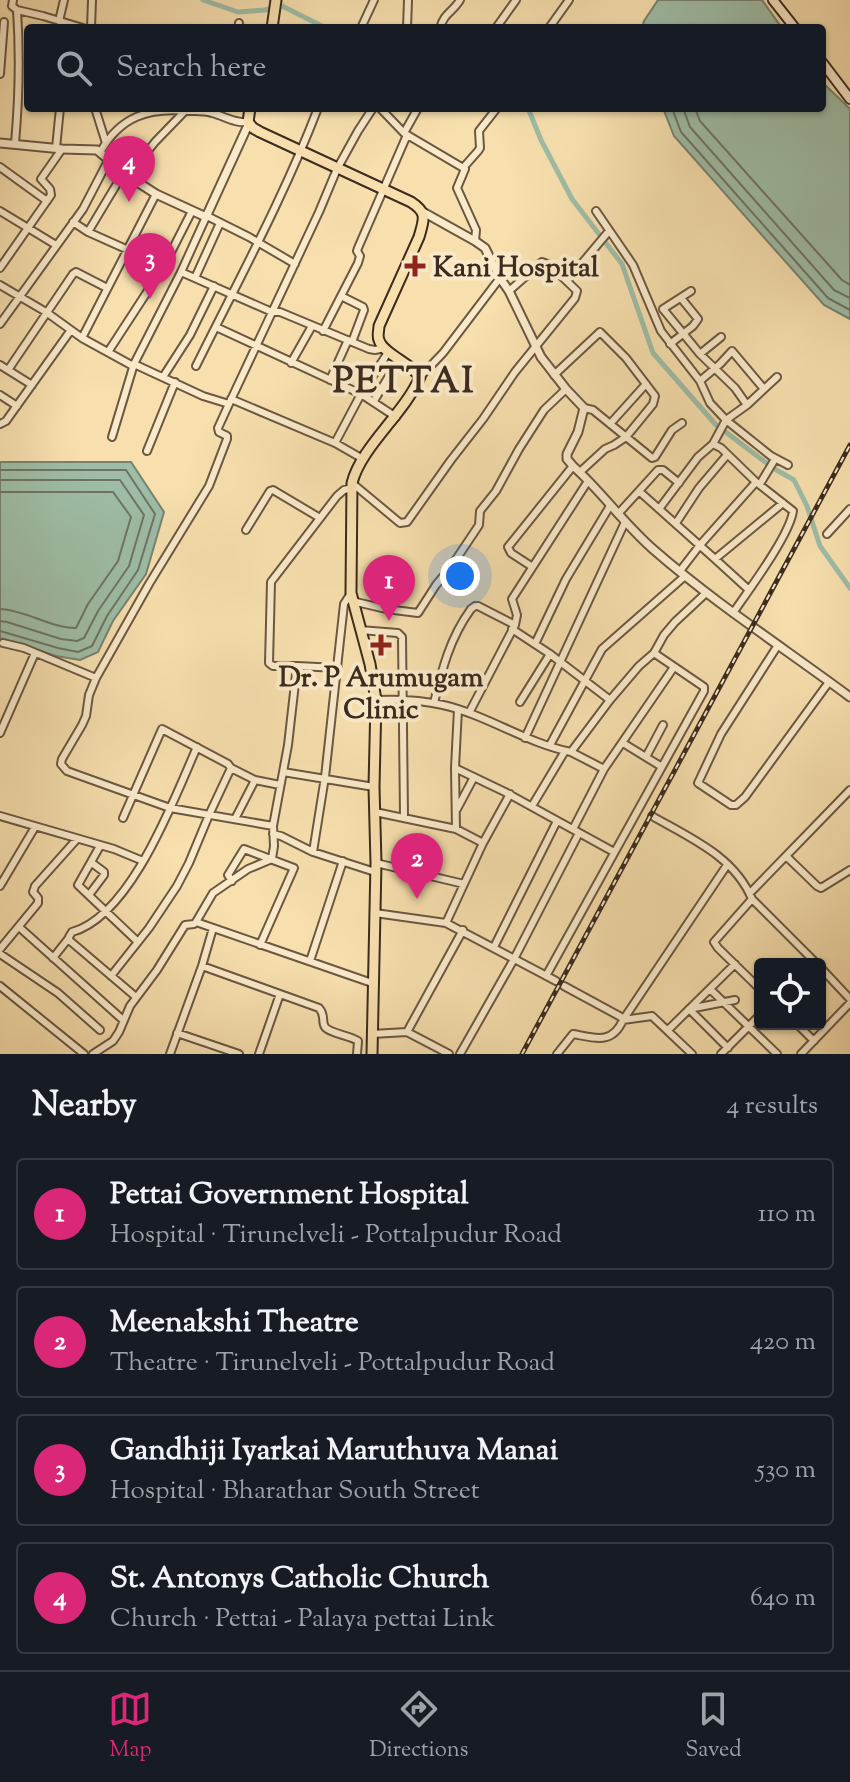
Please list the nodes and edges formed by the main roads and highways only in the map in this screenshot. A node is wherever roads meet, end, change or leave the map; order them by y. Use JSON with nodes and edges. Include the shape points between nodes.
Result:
{"nodes":[{"id":1,"x":773,"y":0,"type":"edge"},
{"id":2,"x":792,"y":24,"type":"edge"},
{"id":3,"x":826,"y":67,"type":"edge"},
{"id":4,"x":850,"y":99,"type":"edge"},
{"id":5,"x":250,"y":112,"type":"edge"},
{"id":6,"x":372,"y":1054,"type":"edge"}],
"edges":[{"from":1,"to":2,"type":"main road"},
{"from":3,"to":4,"type":"main road"},
{"from":5,"to":6,"type":"main road","via":[[249,122],[260,132],[423,212],[419,237],[379,326],[379,341],[420,377],[363,459],[352,486],[351,597],[376,700]]}]}
